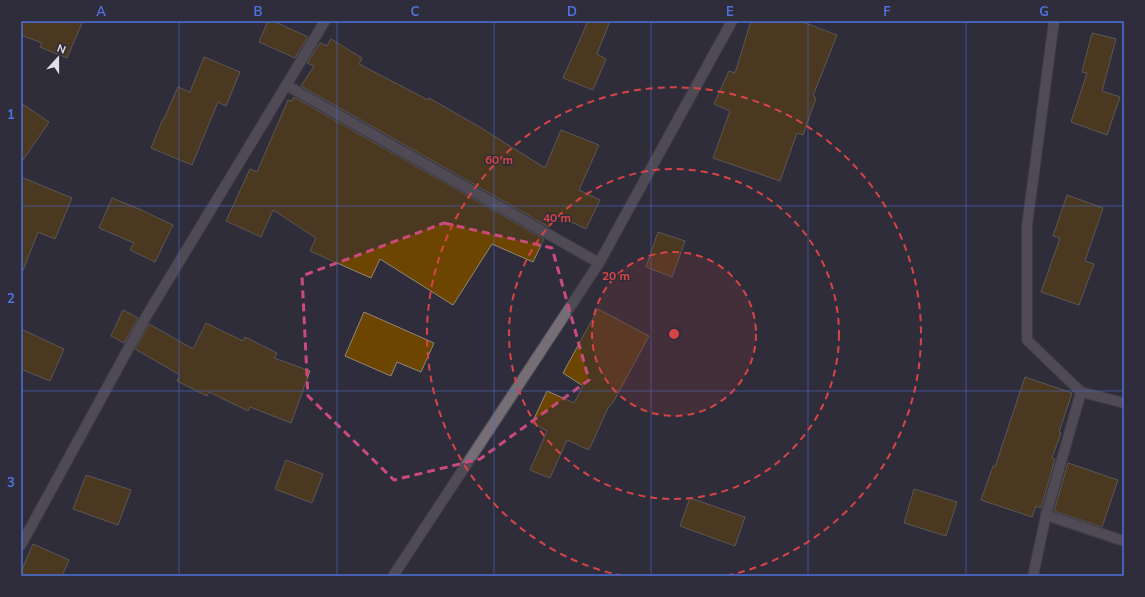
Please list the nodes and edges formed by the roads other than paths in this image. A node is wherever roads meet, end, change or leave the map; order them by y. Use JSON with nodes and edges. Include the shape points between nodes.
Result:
{"nodes":[{"id":1,"x":325,"y":21,"type":"edge"},
{"id":2,"x":732,"y":21,"type":"edge"},
{"id":3,"x":1054,"y":21,"type":"edge"},
{"id":4,"x":286,"y":85,"type":"junction"},
{"id":5,"x":599,"y":263,"type":"junction"},
{"id":6,"x":1082,"y":392,"type":"junction"},
{"id":7,"x":1124,"y":404,"type":"edge"},
{"id":8,"x":1046,"y":515,"type":"junction"},
{"id":9,"x":1124,"y":541,"type":"edge"},
{"id":10,"x":21,"y":545,"type":"edge"},
{"id":11,"x":393,"y":576,"type":"edge"},
{"id":12,"x":1033,"y":576,"type":"edge"}],
"edges":[{"from":1,"to":4,"type":"street"},
{"from":2,"to":5,"type":"street"},
{"from":3,"to":6,"type":"street","via":[[1027,226],[1027,340]]},
{"from":4,"to":5,"type":"street"},
{"from":4,"to":10,"type":"street","via":[[144,320]]},
{"from":5,"to":11,"type":"street"},
{"from":6,"to":7,"type":"street"},
{"from":6,"to":8,"type":"street"},
{"from":8,"to":9,"type":"street"},
{"from":8,"to":12,"type":"street"}]}
